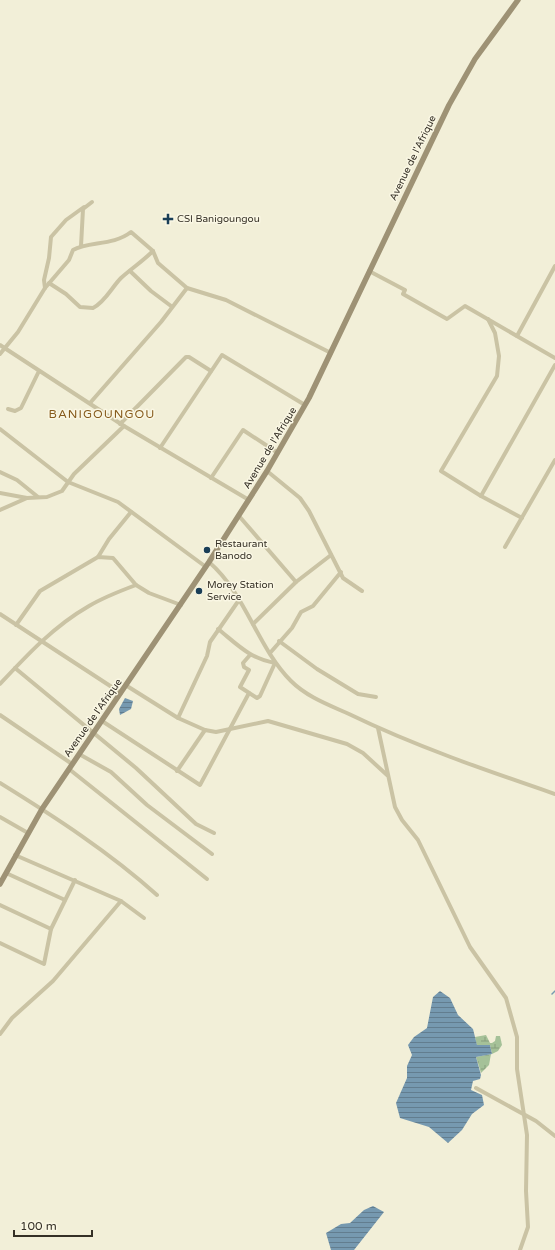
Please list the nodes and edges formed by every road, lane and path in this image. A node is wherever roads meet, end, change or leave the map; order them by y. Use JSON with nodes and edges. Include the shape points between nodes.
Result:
{"nodes":[{"id":1,"x":518,"y":0,"type":"edge"},
{"id":2,"x":92,"y":202,"type":"dead end"},
{"id":3,"x":84,"y":207,"type":"junction"},
{"id":4,"x":81,"y":246,"type":"junction"},
{"id":5,"x":153,"y":251,"type":"junction"},
{"id":6,"x":555,"y":266,"type":"edge"},
{"id":7,"x":130,"y":271,"type":"junction"},
{"id":8,"x":369,"y":271,"type":"junction"},
{"id":9,"x":49,"y":283,"type":"junction"},
{"id":10,"x":45,"y":288,"type":"junction"},
{"id":11,"x":187,"y":288,"type":"junction"},
{"id":12,"x":171,"y":306,"type":"junction"},
{"id":13,"x":488,"y":319,"type":"junction"},
{"id":14,"x":518,"y":336,"type":"junction"},
{"id":15,"x":0,"y":345,"type":"edge"},
{"id":16,"x":6,"y":348,"type":"junction"},
{"id":17,"x":331,"y":353,"type":"junction"},
{"id":18,"x":0,"y":354,"type":"edge"},
{"id":19,"x":555,"y":358,"type":"edge"},
{"id":20,"x":555,"y":365,"type":"edge"},
{"id":21,"x":39,"y":371,"type":"junction"},
{"id":22,"x":211,"y":371,"type":"junction"},
{"id":23,"x":90,"y":403,"type":"junction"},
{"id":24,"x":305,"y":406,"type":"junction"},
{"id":25,"x":8,"y":409,"type":"dead end"},
{"id":26,"x":122,"y":425,"type":"junction"},
{"id":27,"x":0,"y":429,"type":"edge"},
{"id":28,"x":160,"y":448,"type":"junction"},
{"id":29,"x":278,"y":453,"type":"junction"},
{"id":30,"x":555,"y":460,"type":"edge"},
{"id":31,"x":267,"y":471,"type":"junction"},
{"id":32,"x":0,"y":472,"type":"edge"},
{"id":33,"x":211,"y":478,"type":"junction"},
{"id":34,"x":68,"y":482,"type":"junction"},
{"id":35,"x":0,"y":493,"type":"edge"},
{"id":36,"x":481,"y":496,"type":"junction"},
{"id":37,"x":38,"y":497,"type":"junction"},
{"id":38,"x":27,"y":498,"type":"junction"},
{"id":39,"x":249,"y":500,"type":"junction"},
{"id":40,"x":0,"y":510,"type":"edge"},
{"id":41,"x":131,"y":512,"type":"junction"},
{"id":42,"x":239,"y":516,"type":"junction"},
{"id":43,"x":522,"y":518,"type":"junction"},
{"id":44,"x":505,"y":547,"type":"dead end"},
{"id":45,"x":331,"y":555,"type":"junction"},
{"id":46,"x":98,"y":557,"type":"junction"},
{"id":47,"x":208,"y":564,"type":"junction"},
{"id":48,"x":341,"y":572,"type":"junction"},
{"id":49,"x":296,"y":582,"type":"junction"},
{"id":50,"x":136,"y":585,"type":"junction"},
{"id":51,"x":362,"y":591,"type":"dead end"},
{"id":52,"x":239,"y":600,"type":"junction"},
{"id":53,"x":181,"y":605,"type":"junction"},
{"id":54,"x":0,"y":614,"type":"edge"},
{"id":55,"x":253,"y":624,"type":"junction"},
{"id":56,"x":16,"y":625,"type":"junction"},
{"id":57,"x":218,"y":629,"type":"junction"},
{"id":58,"x":41,"y":641,"type":"junction"},
{"id":59,"x":280,"y":641,"type":"junction"},
{"id":60,"x":270,"y":653,"type":"junction"},
{"id":61,"x":250,"y":655,"type":"junction"},
{"id":62,"x":275,"y":663,"type":"junction"},
{"id":63,"x":15,"y":668,"type":"junction"},
{"id":64,"x":0,"y":684,"type":"edge"},
{"id":65,"x":126,"y":686,"type":"junction"},
{"id":66,"x":249,"y":693,"type":"junction"},
{"id":67,"x":122,"y":694,"type":"junction"},
{"id":68,"x":376,"y":697,"type":"dead end"},
{"id":69,"x":0,"y":715,"type":"edge"},
{"id":70,"x":178,"y":718,"type":"junction"},
{"id":71,"x":102,"y":721,"type":"junction"},
{"id":72,"x":378,"y":728,"type":"junction"},
{"id":73,"x":230,"y":729,"type":"junction"},
{"id":74,"x":205,"y":730,"type":"junction"},
{"id":75,"x":93,"y":734,"type":"junction"},
{"id":76,"x":79,"y":754,"type":"junction"},
{"id":77,"x":70,"y":766,"type":"junction"},
{"id":78,"x":177,"y":771,"type":"junction"},
{"id":79,"x":388,"y":776,"type":"junction"},
{"id":80,"x":0,"y":783,"type":"edge"},
{"id":81,"x":555,"y":794,"type":"edge"},
{"id":82,"x":42,"y":809,"type":"junction"},
{"id":83,"x":0,"y":817,"type":"edge"},
{"id":84,"x":28,"y":833,"type":"junction"},
{"id":85,"x":214,"y":833,"type":"dead end"},
{"id":86,"x":212,"y":854,"type":"dead end"},
{"id":87,"x":15,"y":855,"type":"junction"},
{"id":88,"x":6,"y":873,"type":"junction"},
{"id":89,"x":207,"y":879,"type":"dead end"},
{"id":90,"x":75,"y":880,"type":"junction"},
{"id":91,"x":0,"y":884,"type":"edge"},
{"id":92,"x":157,"y":895,"type":"dead end"},
{"id":93,"x":65,"y":900,"type":"junction"},
{"id":94,"x":122,"y":901,"type":"junction"},
{"id":95,"x":0,"y":905,"type":"edge"},
{"id":96,"x":144,"y":918,"type":"dead end"},
{"id":97,"x":51,"y":929,"type":"junction"},
{"id":98,"x":0,"y":943,"type":"edge"},
{"id":99,"x":0,"y":1034,"type":"edge"},
{"id":100,"x":476,"y":1088,"type":"dead end"},
{"id":101,"x":525,"y":1116,"type":"junction"},
{"id":102,"x":555,"y":1136,"type":"edge"},
{"id":103,"x":520,"y":1250,"type":"edge"}],
"edges":[{"from":1,"to":8,"type":"main road","name":"Avenue de l'Afrique","via":[[475,60],[449,105]]},
{"from":2,"to":3,"type":"street"},
{"from":3,"to":4,"type":"street"},
{"from":3,"to":10,"type":"street","via":[[66,220],[51,237]]},
{"from":4,"to":5,"type":"street","via":[[107,243],[131,232]]},
{"from":4,"to":9,"type":"street","via":[[73,250]]},
{"from":5,"to":7,"type":"street"},
{"from":5,"to":11,"type":"street","via":[[158,264]]},
{"from":6,"to":14,"type":"street"},
{"from":7,"to":9,"type":"street","via":[[93,308],[80,307]]},
{"from":7,"to":12,"type":"street"},
{"from":8,"to":13,"type":"street","via":[[405,290],[403,294],[447,319],[465,306]]},
{"from":8,"to":17,"type":"main road","name":"Avenue de l'Afrique"},
{"from":9,"to":10,"type":"street"},
{"from":10,"to":16,"type":"street","via":[[26,321]]},
{"from":11,"to":12,"type":"street"},
{"from":11,"to":17,"type":"street","via":[[226,300]]},
{"from":12,"to":23,"type":"street","via":[[161,322]]},
{"from":13,"to":14,"type":"street"},
{"from":13,"to":36,"type":"street","via":[[495,333],[499,356],[498,376],[441,471]]},
{"from":14,"to":19,"type":"street"},
{"from":15,"to":16,"type":"street"},
{"from":16,"to":18,"type":"street"},
{"from":16,"to":21,"type":"street"},
{"from":17,"to":24,"type":"main road","name":"Avenue de l'Afrique"},
{"from":20,"to":36,"type":"street"},
{"from":21,"to":23,"type":"street"},
{"from":21,"to":25,"type":"street","via":[[23,406],[15,411]]},
{"from":22,"to":24,"type":"street","via":[[222,355]]},
{"from":22,"to":26,"type":"street","via":[[187,357]]},
{"from":22,"to":28,"type":"street"},
{"from":23,"to":26,"type":"street"},
{"from":24,"to":29,"type":"main road","name":"Avenue de l'Afrique"},
{"from":26,"to":28,"type":"street"},
{"from":26,"to":34,"type":"street"},
{"from":27,"to":34,"type":"street"},
{"from":28,"to":33,"type":"street"},
{"from":29,"to":31,"type":"main road","name":"Avenue de l'Afrique"},
{"from":29,"to":33,"type":"street","via":[[243,430]]},
{"from":30,"to":43,"type":"street"},
{"from":31,"to":39,"type":"main road","name":"Avenue de l'Afrique"},
{"from":31,"to":45,"type":"street","via":[[300,498]]},
{"from":32,"to":37,"type":"street","via":[[17,480]]},
{"from":33,"to":39,"type":"street"},
{"from":34,"to":37,"type":"street","via":[[62,491]]},
{"from":34,"to":41,"type":"street","via":[[118,502]]},
{"from":35,"to":38,"type":"street"},
{"from":36,"to":43,"type":"street"},
{"from":37,"to":38,"type":"street"},
{"from":38,"to":40,"type":"street"},
{"from":39,"to":42,"type":"main road","name":"Avenue de l'Afrique"},
{"from":41,"to":46,"type":"street"},
{"from":41,"to":47,"type":"street"},
{"from":42,"to":47,"type":"main road","name":"Avenue de l'Afrique"},
{"from":42,"to":49,"type":"street"},
{"from":43,"to":44,"type":"street"},
{"from":45,"to":48,"type":"street"},
{"from":45,"to":49,"type":"street"},
{"from":46,"to":50,"type":"street","via":[[113,558]]},
{"from":46,"to":56,"type":"street","via":[[40,591]]},
{"from":47,"to":52,"type":"street","via":[[223,574]]},
{"from":47,"to":53,"type":"main road","name":"Avenue de l'Afrique"},
{"from":48,"to":51,"type":"street","via":[[343,578]]},
{"from":48,"to":59,"type":"street","via":[[314,606],[301,612],[292,628]]},
{"from":49,"to":55,"type":"street"},
{"from":50,"to":53,"type":"street","via":[[149,593]]},
{"from":50,"to":58,"type":"street","via":[[88,606]]},
{"from":52,"to":55,"type":"street"},
{"from":52,"to":57,"type":"street"},
{"from":53,"to":65,"type":"main road","name":"Avenue de l'Afrique"},
{"from":54,"to":56,"type":"street"},
{"from":55,"to":60,"type":"street"},
{"from":56,"to":58,"type":"street"},
{"from":57,"to":61,"type":"street"},
{"from":57,"to":70,"type":"street"},
{"from":58,"to":63,"type":"street"},
{"from":58,"to":67,"type":"street"},
{"from":59,"to":60,"type":"street"},
{"from":59,"to":68,"type":"street","via":[[317,669],[358,694]]},
{"from":60,"to":62,"type":"street"},
{"from":61,"to":62,"type":"street"},
{"from":61,"to":66,"type":"street","via":[[243,664],[248,671],[240,686]]},
{"from":62,"to":66,"type":"street","via":[[260,696],[257,698]]},
{"from":62,"to":72,"type":"street","via":[[305,693]]},
{"from":63,"to":64,"type":"street"},
{"from":63,"to":75,"type":"street"},
{"from":65,"to":67,"type":"main road","name":"Avenue de l'Afrique"},
{"from":65,"to":70,"type":"street"},
{"from":66,"to":73,"type":"street"},
{"from":67,"to":71,"type":"main road","name":"Avenue de l'Afrique"},
{"from":69,"to":77,"type":"street"},
{"from":70,"to":74,"type":"street"},
{"from":71,"to":75,"type":"main road","name":"Avenue de l'Afrique"},
{"from":71,"to":78,"type":"street"},
{"from":72,"to":79,"type":"street"},
{"from":72,"to":81,"type":"street","via":[[474,767]]},
{"from":73,"to":74,"type":"street","via":[[216,732]]},
{"from":73,"to":78,"type":"street","via":[[200,785]]},
{"from":73,"to":79,"type":"street","via":[[268,721],[347,744],[363,753]]},
{"from":74,"to":78,"type":"street"},
{"from":75,"to":76,"type":"main road","name":"Avenue de l'Afrique"},
{"from":75,"to":85,"type":"street","via":[[136,768],[196,824]]},
{"from":76,"to":77,"type":"main road","name":"Avenue de l'Afrique"},
{"from":76,"to":86,"type":"street","via":[[111,772],[147,805]]},
{"from":77,"to":82,"type":"main road","name":"Avenue de l'Afrique"},
{"from":77,"to":89,"type":"street"},
{"from":79,"to":101,"type":"street","via":[[395,807],[418,840],[463,935],[506,998],[517,1037],[518,1069]]},
{"from":80,"to":82,"type":"street"},
{"from":82,"to":84,"type":"main road","name":"Avenue de l'Afrique"},
{"from":82,"to":92,"type":"street","via":[[107,853]]},
{"from":83,"to":84,"type":"street"},
{"from":84,"to":87,"type":"main road","name":"Avenue de l'Afrique"},
{"from":87,"to":88,"type":"main road","name":"Avenue de l'Afrique"},
{"from":87,"to":90,"type":"street"},
{"from":88,"to":91,"type":"main road","name":"Avenue de l'Afrique"},
{"from":88,"to":93,"type":"street"},
{"from":90,"to":93,"type":"street"},
{"from":90,"to":94,"type":"street"},
{"from":93,"to":97,"type":"street"},
{"from":94,"to":96,"type":"street"},
{"from":94,"to":99,"type":"street","via":[[53,981],[12,1018]]},
{"from":95,"to":97,"type":"street"},
{"from":97,"to":98,"type":"street","via":[[44,964]]},
{"from":100,"to":101,"type":"street"},
{"from":101,"to":102,"type":"street"},
{"from":101,"to":103,"type":"street","via":[[528,1227]]}]}
